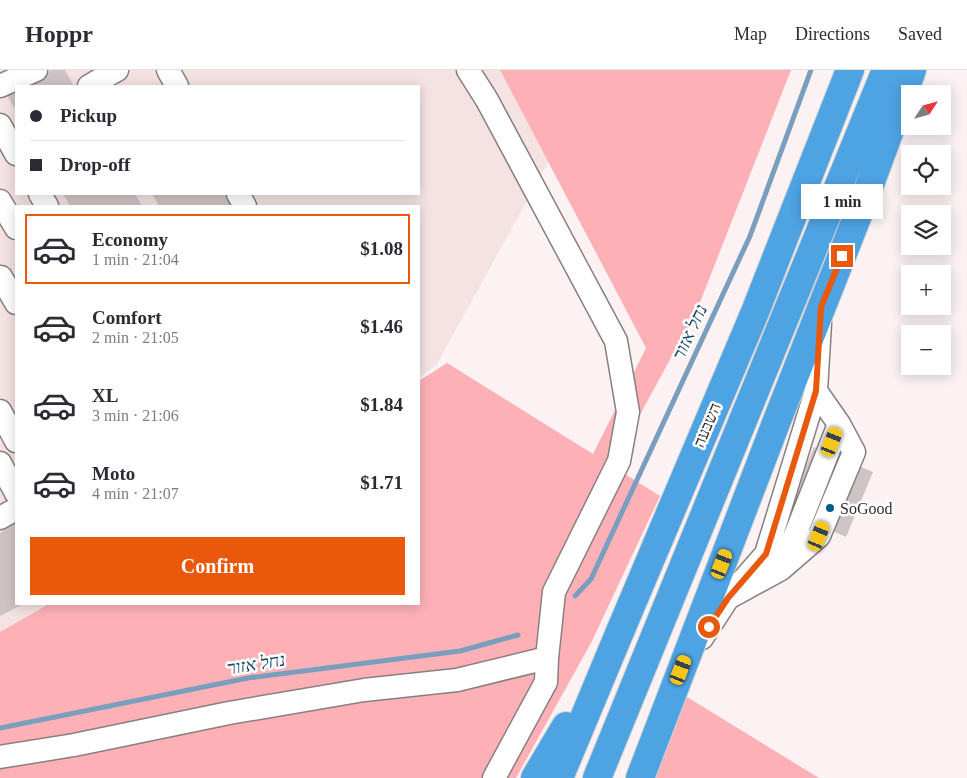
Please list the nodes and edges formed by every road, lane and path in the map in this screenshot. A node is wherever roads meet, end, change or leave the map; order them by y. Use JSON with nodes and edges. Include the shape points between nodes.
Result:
{"nodes":[{"id":1,"x":36,"y":70,"type":"edge"},
{"id":2,"x":117,"y":70,"type":"edge"},
{"id":3,"x":468,"y":70,"type":"edge"},
{"id":4,"x":478,"y":70,"type":"edge"},
{"id":5,"x":850,"y":70,"type":"edge"},
{"id":6,"x":886,"y":70,"type":"edge"},
{"id":7,"x":912,"y":70,"type":"edge"},
{"id":8,"x":91,"y":85,"type":"edge"},
{"id":9,"x":0,"y":86,"type":"edge"},
{"id":10,"x":487,"y":100,"type":"junction"},
{"id":11,"x":0,"y":124,"type":"edge"},
{"id":12,"x":15,"y":152,"type":"edge"},
{"id":13,"x":0,"y":201,"type":"edge"},
{"id":14,"x":15,"y":226,"type":"edge"},
{"id":15,"x":6,"y":274,"type":"edge"},
{"id":16,"x":15,"y":300,"type":"edge"},
{"id":17,"x":821,"y":307,"type":"junction"},
{"id":18,"x":816,"y":391,"type":"junction"},
{"id":19,"x":0,"y":411,"type":"edge"},
{"id":20,"x":15,"y":439,"type":"edge"},
{"id":21,"x":0,"y":463,"type":"edge"},
{"id":22,"x":15,"y":491,"type":"edge"},
{"id":23,"x":15,"y":510,"type":"edge"},
{"id":24,"x":0,"y":518,"type":"edge"},
{"id":25,"x":728,"y":598,"type":"junction"},
{"id":26,"x":619,"y":634,"type":"junction"},
{"id":27,"x":547,"y":658,"type":"junction"},
{"id":28,"x":681,"y":670,"type":"junction"},
{"id":29,"x":0,"y":757,"type":"edge"},
{"id":30,"x":494,"y":778,"type":"edge"},
{"id":31,"x":535,"y":778,"type":"edge"},
{"id":32,"x":560,"y":778,"type":"edge"},
{"id":33,"x":597,"y":778,"type":"edge"},
{"id":34,"x":640,"y":778,"type":"edge"}],
"edges":[{"from":1,"to":9,"type":"street"},
{"from":2,"to":8,"type":"street"},
{"from":3,"to":10,"type":"street"},
{"from":4,"to":10,"type":"street"},
{"from":5,"to":26,"type":"highway","name":"השבעה","via":[[755,312]]},
{"from":6,"to":33,"type":"highway","name":"השבעה"},
{"from":7,"to":17,"type":"highway"},
{"from":10,"to":27,"type":"street","via":[[616,341],[628,412],[619,461],[554,592]]},
{"from":11,"to":12,"type":"street"},
{"from":13,"to":14,"type":"street"},
{"from":15,"to":16,"type":"street"},
{"from":17,"to":18,"type":"street"},
{"from":17,"to":28,"type":"highway"},
{"from":18,"to":25,"type":"street","via":[[766,554]]},
{"from":18,"to":25,"type":"street","via":[[854,452],[819,536],[782,569]]},
{"from":19,"to":20,"type":"street"},
{"from":21,"to":22,"type":"street"},
{"from":23,"to":24,"type":"street"},
{"from":25,"to":28,"type":"street"},
{"from":26,"to":31,"type":"highway"},
{"from":26,"to":32,"type":"highway","name":"השבעה"},
{"from":27,"to":29,"type":"street","via":[[457,680],[364,690],[239,711]]},
{"from":27,"to":30,"type":"street","via":[[546,682]]},
{"from":28,"to":34,"type":"highway"}]}
